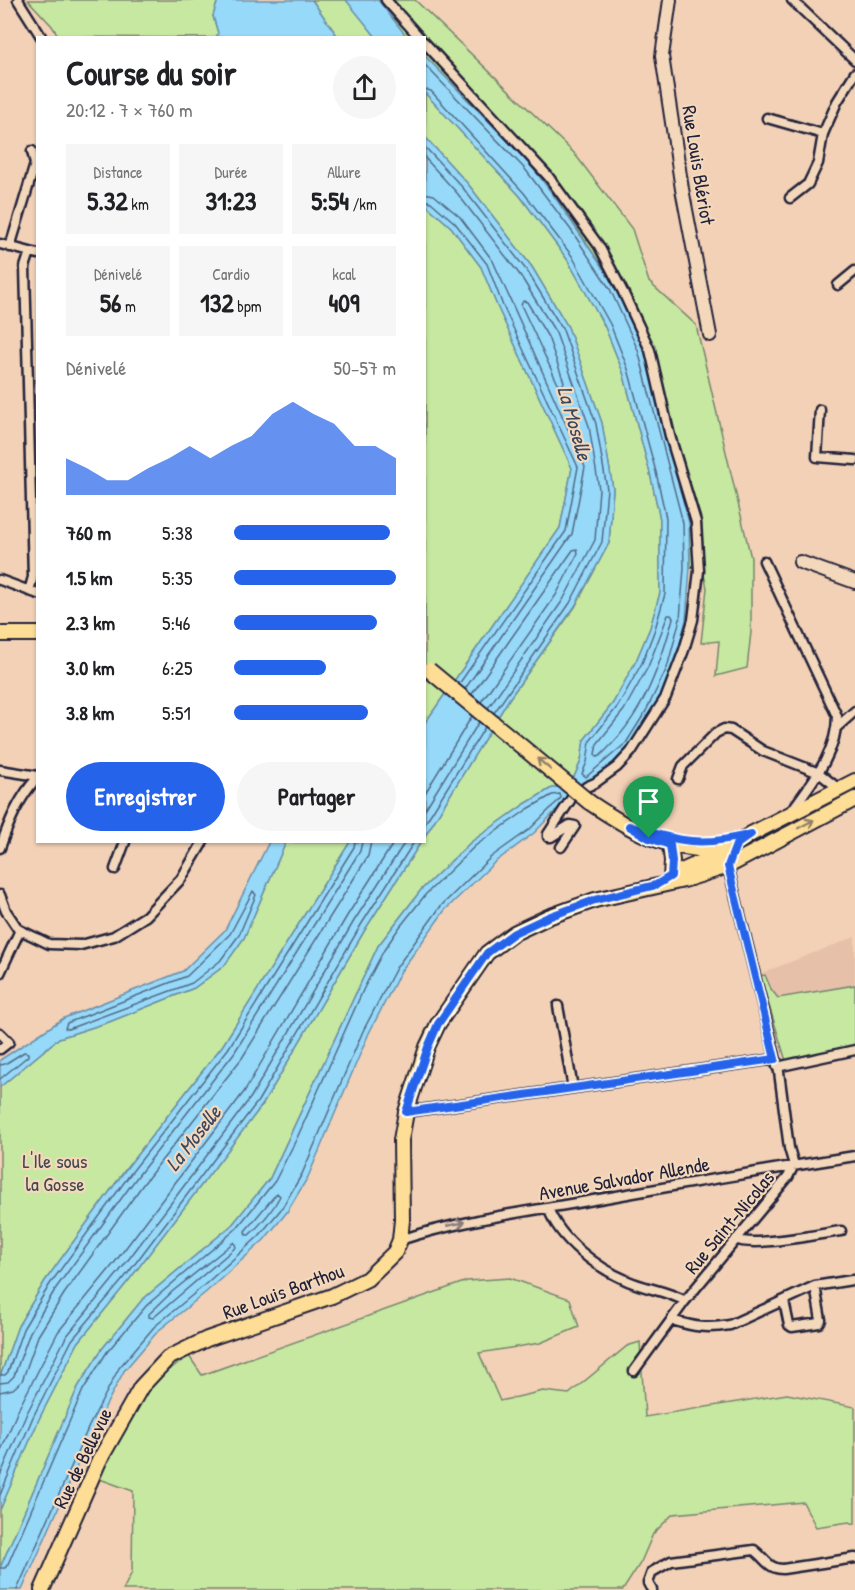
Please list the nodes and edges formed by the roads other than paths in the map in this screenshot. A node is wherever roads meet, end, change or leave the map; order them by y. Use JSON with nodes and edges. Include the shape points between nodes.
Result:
{"nodes":[{"id":1,"x":18,"y":0,"type":"edge"},
{"id":2,"x":386,"y":0,"type":"edge"},
{"id":3,"x":670,"y":0,"type":"edge"},
{"id":4,"x":792,"y":0,"type":"edge"},
{"id":5,"x":40,"y":35,"type":"edge"},
{"id":6,"x":418,"y":36,"type":"edge"},
{"id":7,"x":426,"y":44,"type":"edge"},
{"id":8,"x":855,"y":60,"type":"edge"},
{"id":9,"x":855,"y":73,"type":"edge"},
{"id":10,"x":767,"y":118,"type":"dead end"},
{"id":11,"x":823,"y":134,"type":"junction"},
{"id":12,"x":32,"y":151,"type":"dead end"},
{"id":13,"x":790,"y":198,"type":"dead end"},
{"id":14,"x":0,"y":244,"type":"edge"},
{"id":15,"x":10,"y":246,"type":"junction"},
{"id":16,"x":34,"y":253,"type":"edge"},
{"id":17,"x":855,"y":271,"type":"edge"},
{"id":18,"x":838,"y":285,"type":"dead end"},
{"id":19,"x":710,"y":335,"type":"dead end"},
{"id":20,"x":820,"y":410,"type":"dead end"},
{"id":21,"x":855,"y":460,"type":"edge"},
{"id":22,"x":764,"y":561,"type":"dead end"},
{"id":23,"x":800,"y":562,"type":"dead end"},
{"id":24,"x":0,"y":580,"type":"edge"},
{"id":25,"x":855,"y":582,"type":"edge"},
{"id":26,"x":33,"y":593,"type":"edge"},
{"id":27,"x":0,"y":634,"type":"edge"},
{"id":28,"x":36,"y":634,"type":"edge"},
{"id":29,"x":427,"y":668,"type":"edge"},
{"id":30,"x":855,"y":711,"type":"edge"},
{"id":31,"x":837,"y":727,"type":"junction"},
{"id":32,"x":0,"y":770,"type":"edge"},
{"id":33,"x":819,"y":773,"type":"junction"},
{"id":34,"x":36,"y":776,"type":"edge"},
{"id":35,"x":678,"y":779,"type":"dead end"},
{"id":36,"x":855,"y":781,"type":"edge"},
{"id":37,"x":33,"y":788,"type":"edge"},
{"id":38,"x":839,"y":789,"type":"junction"},
{"id":39,"x":855,"y":799,"type":"edge"},
{"id":40,"x":790,"y":813,"type":"junction"},
{"id":41,"x":629,"y":826,"type":"junction"},
{"id":42,"x":751,"y":834,"type":"junction"},
{"id":43,"x":125,"y":843,"type":"edge"},
{"id":44,"x":202,"y":843,"type":"edge"},
{"id":45,"x":670,"y":845,"type":"junction"},
{"id":46,"x":561,"y":847,"type":"dead end"},
{"id":47,"x":0,"y":848,"type":"edge"},
{"id":48,"x":756,"y":850,"type":"junction"},
{"id":49,"x":724,"y":851,"type":"junction"},
{"id":50,"x":728,"y":866,"type":"junction"},
{"id":51,"x":116,"y":869,"type":"dead end"},
{"id":52,"x":671,"y":876,"type":"junction"},
{"id":53,"x":656,"y":885,"type":"junction"},
{"id":54,"x":0,"y":895,"type":"edge"},
{"id":55,"x":20,"y":930,"type":"junction"},
{"id":56,"x":0,"y":972,"type":"edge"},
{"id":57,"x":558,"y":1006,"type":"dead end"},
{"id":58,"x":0,"y":1033,"type":"edge"},
{"id":59,"x":0,"y":1049,"type":"edge"},
{"id":60,"x":855,"y":1050,"type":"edge"},
{"id":61,"x":776,"y":1063,"type":"junction"},
{"id":62,"x":573,"y":1088,"type":"junction"},
{"id":63,"x":409,"y":1112,"type":"junction"},
{"id":64,"x":855,"y":1156,"type":"edge"},
{"id":65,"x":794,"y":1165,"type":"junction"},
{"id":66,"x":548,"y":1208,"type":"junction"},
{"id":67,"x":841,"y":1231,"type":"dead end"},
{"id":68,"x":736,"y":1239,"type":"junction"},
{"id":69,"x":400,"y":1240,"type":"junction"},
{"id":70,"x":852,"y":1280,"type":"dead end"},
{"id":71,"x":815,"y":1286,"type":"junction"},
{"id":72,"x":685,"y":1301,"type":"junction"},
{"id":73,"x":784,"y":1301,"type":"junction"},
{"id":74,"x":672,"y":1320,"type":"junction"},
{"id":75,"x":175,"y":1355,"type":"joint"},
{"id":76,"x":634,"y":1371,"type":"dead end"},
{"id":77,"x":855,"y":1558,"type":"edge"},
{"id":78,"x":42,"y":1590,"type":"edge"},
{"id":79,"x":652,"y":1590,"type":"edge"}],
"edges":[{"from":1,"to":5,"type":"street"},
{"from":2,"to":6,"type":"street"},
{"from":3,"to":19,"type":"street","name":"Rue Louis Blériot","via":[[662,56]]},
{"from":4,"to":8,"type":"street"},
{"from":7,"to":46,"type":"street","via":[[548,176],[599,246],[650,350],[696,522],[699,571],[693,620],[666,697],[631,752],[617,767],[571,799],[548,834],[551,837],[575,826]]},
{"from":9,"to":11,"type":"street"},
{"from":10,"to":11,"type":"street"},
{"from":11,"to":13,"type":"street","via":[[818,163],[808,184]]},
{"from":12,"to":15,"type":"street","via":[[35,164]]},
{"from":14,"to":15,"type":"street"},
{"from":15,"to":16,"type":"street"},
{"from":16,"to":26,"type":"street","via":[[25,267]]},
{"from":17,"to":18,"type":"street"},
{"from":20,"to":21,"type":"street","via":[[817,457]]},
{"from":22,"to":31,"type":"street","via":[[834,706]]},
{"from":23,"to":25,"type":"street"},
{"from":24,"to":26,"type":"street"},
{"from":27,"to":28,"type":"main road"},
{"from":41,"to":29,"type":"main road","one_way":true,"bridge":true,"via":[[589,801]]},
{"from":30,"to":31,"type":"street"},
{"from":31,"to":33,"type":"street"},
{"from":32,"to":34,"type":"street"},
{"from":33,"to":35,"type":"street","via":[[763,751],[724,729],[683,766]]},
{"from":33,"to":38,"type":"street"},
{"from":33,"to":40,"type":"street"},
{"from":36,"to":38,"type":"main road"},
{"from":37,"to":47,"type":"street","via":[[12,815]]},
{"from":38,"to":40,"type":"main road"},
{"from":48,"to":39,"type":"main road","one_way":true},
{"from":40,"to":42,"type":"main road"},
{"from":41,"to":42,"type":"main road","via":[[693,843]]},
{"from":41,"to":45,"type":"main road"},
{"from":42,"to":49,"type":"main road"},
{"from":43,"to":51,"type":"street"},
{"from":44,"to":55,"type":"street","via":[[181,879],[146,916],[114,936],[81,945],[49,944]]},
{"from":45,"to":49,"type":"main road"},
{"from":45,"to":52,"type":"main road"},
{"from":48,"to":49,"type":"main road"},
{"from":48,"to":50,"type":"main road"},
{"from":49,"to":50,"type":"street"},
{"from":49,"to":50,"type":"street"},
{"from":49,"to":52,"type":"main road"},
{"from":50,"to":53,"type":"main road"},
{"from":50,"to":61,"type":"street","name":"Rue Saint-Nicolas"},
{"from":52,"to":53,"type":"main road"},
{"from":53,"to":63,"type":"main road","via":[[548,917],[514,933],[487,953],[438,1024]]},
{"from":54,"to":55,"type":"street","via":[[6,912]]},
{"from":55,"to":56,"type":"street"},
{"from":57,"to":62,"type":"street"},
{"from":58,"to":59,"type":"street","via":[[9,1042]]},
{"from":60,"to":61,"type":"street"},
{"from":61,"to":62,"type":"street"},
{"from":61,"to":65,"type":"street","name":"Rue Saint-Nicolas"},
{"from":62,"to":63,"type":"street"},
{"from":63,"to":69,"type":"main road","via":[[401,1140]]},
{"from":64,"to":65,"type":"street","name":"Avenue Salvador Allende"},
{"from":65,"to":66,"type":"street","name":"Avenue Salvador Allende"},
{"from":65,"to":68,"type":"street","name":"Rue Saint-Nicolas"},
{"from":69,"to":66,"type":"street","name":"Avenue Salvador Allende","one_way":true,"via":[[437,1228]]},
{"from":66,"to":72,"type":"street","via":[[561,1230],[598,1263],[627,1280]]},
{"from":67,"to":68,"type":"street","via":[[763,1242],[742,1243]]},
{"from":68,"to":72,"type":"street","name":"Rue Saint-Nicolas"},
{"from":69,"to":75,"type":"main road","name":"Rue Louis Barthou","via":[[395,1252],[367,1280],[207,1339]]},
{"from":70,"to":71,"type":"street"},
{"from":71,"to":73,"type":"street"},
{"from":71,"to":73,"type":"street","via":[[819,1323],[792,1328]]},
{"from":72,"to":74,"type":"street","name":"Rue Saint-Nicolas"},
{"from":73,"to":74,"type":"street","via":[[730,1325],[692,1327]]},
{"from":74,"to":76,"type":"street","name":"Rue Saint-Nicolas"},
{"from":75,"to":78,"type":"main road","name":"Rue de Bellevue","via":[[141,1387],[122,1419],[99,1461]]},
{"from":77,"to":79,"type":"street","via":[[783,1569],[774,1569],[754,1550],[671,1561],[652,1572],[648,1583]]}]}
